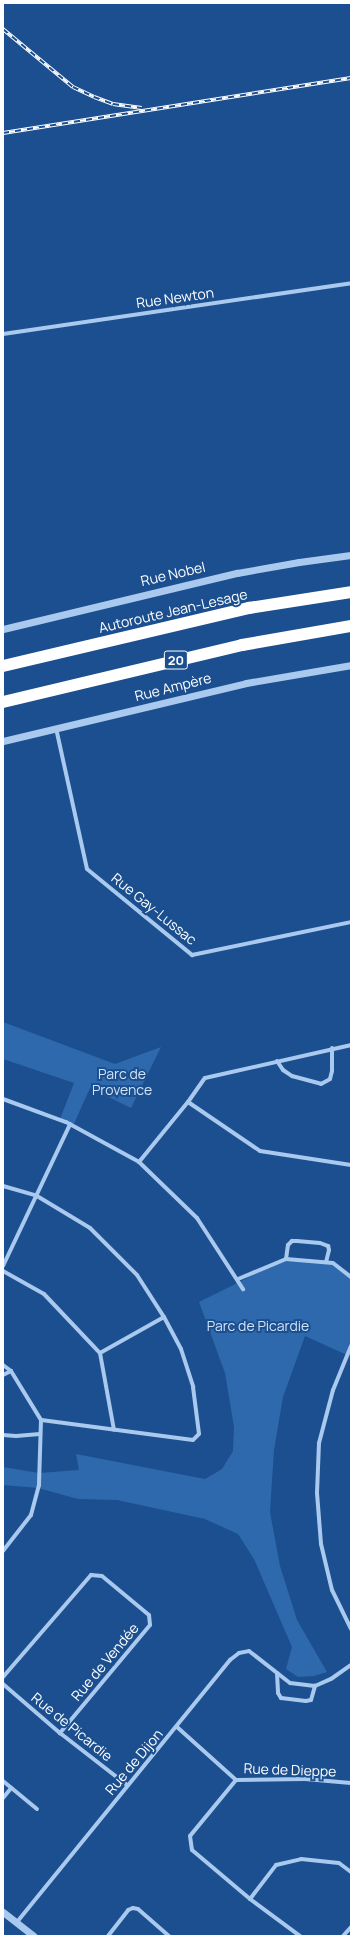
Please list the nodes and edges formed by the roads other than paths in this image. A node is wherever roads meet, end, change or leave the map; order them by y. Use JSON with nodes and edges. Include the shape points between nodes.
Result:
{"nodes":[{"id":1,"x":351,"y":283,"type":"edge"},
{"id":2,"x":3,"y":334,"type":"edge"},
{"id":3,"x":351,"y":555,"type":"edge"},
{"id":4,"x":351,"y":592,"type":"edge"},
{"id":5,"x":351,"y":626,"type":"edge"},
{"id":6,"x":3,"y":629,"type":"edge"},
{"id":7,"x":351,"y":665,"type":"edge"},
{"id":8,"x":3,"y":666,"type":"edge"},
{"id":9,"x":3,"y":702,"type":"edge"},
{"id":10,"x":56,"y":728,"type":"junction"},
{"id":11,"x":3,"y":741,"type":"edge"},
{"id":12,"x":351,"y":922,"type":"edge"},
{"id":13,"x":351,"y":1045,"type":"edge"},
{"id":14,"x":332,"y":1048,"type":"junction"},
{"id":15,"x":277,"y":1060,"type":"junction"},
{"id":16,"x":3,"y":1099,"type":"edge"},
{"id":17,"x":188,"y":1102,"type":"junction"},
{"id":18,"x":70,"y":1124,"type":"junction"},
{"id":19,"x":139,"y":1162,"type":"junction"},
{"id":20,"x":351,"y":1165,"type":"edge"},
{"id":21,"x":3,"y":1186,"type":"edge"},
{"id":22,"x":37,"y":1196,"type":"junction"},
{"id":23,"x":286,"y":1259,"type":"junction"},
{"id":24,"x":326,"y":1262,"type":"junction"},
{"id":25,"x":3,"y":1266,"type":"edge"},
{"id":26,"x":3,"y":1271,"type":"edge"},
{"id":27,"x":351,"y":1277,"type":"edge"},
{"id":28,"x":238,"y":1280,"type":"junction"},
{"id":29,"x":243,"y":1289,"type":"dead end"},
{"id":30,"x":164,"y":1317,"type":"junction"},
{"id":31,"x":351,"y":1346,"type":"edge"},
{"id":32,"x":100,"y":1352,"type":"junction"},
{"id":33,"x":3,"y":1365,"type":"edge"},
{"id":34,"x":11,"y":1371,"type":"junction"},
{"id":35,"x":3,"y":1375,"type":"edge"},
{"id":36,"x":41,"y":1420,"type":"junction"},
{"id":37,"x":114,"y":1430,"type":"junction"},
{"id":38,"x":40,"y":1434,"type":"junction"},
{"id":39,"x":3,"y":1435,"type":"edge"},
{"id":40,"x":3,"y":1551,"type":"edge"},
{"id":41,"x":351,"y":1629,"type":"edge"},
{"id":42,"x":351,"y":1665,"type":"edge"},
{"id":43,"x":277,"y":1674,"type":"junction"},
{"id":44,"x":3,"y":1677,"type":"edge"},
{"id":45,"x":3,"y":1684,"type":"edge"},
{"id":46,"x":314,"y":1686,"type":"junction"},
{"id":47,"x":177,"y":1727,"type":"junction"},
{"id":48,"x":60,"y":1732,"type":"junction"},
{"id":49,"x":236,"y":1780,"type":"junction"},
{"id":50,"x":3,"y":1781,"type":"edge"},
{"id":51,"x":351,"y":1783,"type":"edge"},
{"id":52,"x":127,"y":1785,"type":"junction"},
{"id":53,"x":11,"y":1788,"type":"junction"},
{"id":54,"x":3,"y":1798,"type":"edge"},
{"id":55,"x":37,"y":1809,"type":"dead end"},
{"id":56,"x":351,"y":1872,"type":"edge"},
{"id":57,"x":250,"y":1899,"type":"junction"},
{"id":58,"x":3,"y":1912,"type":"edge"},
{"id":59,"x":17,"y":1922,"type":"junction"},
{"id":60,"x":351,"y":1927,"type":"edge"},
{"id":61,"x":34,"y":1936,"type":"edge"},
{"id":62,"x":108,"y":1936,"type":"edge"},
{"id":63,"x":169,"y":1936,"type":"edge"},
{"id":64,"x":300,"y":1936,"type":"edge"},
{"id":65,"x":343,"y":1936,"type":"edge"}],
"edges":[{"from":1,"to":2,"type":"street","name":"Rue Newton"},
{"from":3,"to":6,"type":"street","name":"Rue Nobel","via":[[237,573]]},
{"from":4,"to":8,"type":"highway","name":"Autoroute Jean-Lesage","number":"20","via":[[236,611]]},
{"from":5,"to":9,"type":"highway","number":"20","via":[[242,645]]},
{"from":7,"to":10,"type":"street","name":"Rue Ampère","via":[[252,681]]},
{"from":10,"to":11,"type":"street","name":"Rue Ampère"},
{"from":10,"to":12,"type":"street","name":"Rue Gay-Lussac","via":[[87,869],[192,955]]},
{"from":13,"to":14,"type":"street"},
{"from":14,"to":15,"type":"street"},
{"from":14,"to":15,"type":"street","via":[[330,1079],[321,1084],[292,1076],[282,1070]]},
{"from":15,"to":17,"type":"street","via":[[204,1078]]},
{"from":16,"to":18,"type":"street"},
{"from":17,"to":19,"type":"street"},
{"from":17,"to":20,"type":"street","via":[[260,1152]]},
{"from":18,"to":19,"type":"street"},
{"from":18,"to":22,"type":"street"},
{"from":19,"to":28,"type":"street","via":[[197,1218]]},
{"from":21,"to":22,"type":"street"},
{"from":22,"to":25,"type":"street"},
{"from":22,"to":30,"type":"street","via":[[90,1228],[137,1276]]},
{"from":23,"to":24,"type":"street"},
{"from":23,"to":24,"type":"street","via":[[288,1245],[292,1241],[297,1241],[328,1246]]},
{"from":23,"to":28,"type":"street"},
{"from":24,"to":27,"type":"street","via":[[333,1263]]},
{"from":26,"to":32,"type":"street","via":[[44,1294]]},
{"from":28,"to":29,"type":"street"},
{"from":30,"to":32,"type":"street"},
{"from":30,"to":37,"type":"street","via":[[181,1349],[193,1387],[199,1434],[192,1440]]},
{"from":31,"to":41,"type":"street","via":[[333,1390],[320,1443],[317,1494],[321,1544],[332,1590]]},
{"from":32,"to":37,"type":"street"},
{"from":33,"to":34,"type":"street"},
{"from":34,"to":35,"type":"street"},
{"from":34,"to":36,"type":"street"},
{"from":36,"to":37,"type":"street"},
{"from":36,"to":38,"type":"street"},
{"from":38,"to":39,"type":"street"},
{"from":38,"to":40,"type":"street","via":[[39,1485],[31,1515]]},
{"from":42,"to":46,"type":"street","name":"Rue de Dijon","via":[[332,1679]]},
{"from":43,"to":46,"type":"street","name":"Rue de Dijon","via":[[290,1683]]},
{"from":43,"to":46,"type":"street","via":[[278,1694],[281,1698],[311,1700]]},
{"from":43,"to":47,"type":"street","name":"Rue de Dijon","via":[[254,1654],[248,1651],[239,1653],[230,1660]]},
{"from":44,"to":48,"type":"street","name":"Rue de Vendée","via":[[91,1575],[102,1576],[149,1615],[150,1626]]},
{"from":45,"to":48,"type":"street","name":"Rue de Picardie"},
{"from":47,"to":49,"type":"street","name":"Rue de Dieppe"},
{"from":47,"to":52,"type":"street","name":"Rue de Dijon"},
{"from":48,"to":52,"type":"street","name":"Rue de Picardie"},
{"from":49,"to":51,"type":"street","name":"Rue de Dieppe","via":[[305,1779]]},
{"from":49,"to":57,"type":"street","via":[[190,1836],[192,1850]]},
{"from":50,"to":53,"type":"street"},
{"from":52,"to":59,"type":"street","name":"Rue de Dijon"},
{"from":53,"to":54,"type":"street"},
{"from":53,"to":55,"type":"street"},
{"from":56,"to":57,"type":"street","via":[[339,1863],[301,1858],[276,1865]]},
{"from":57,"to":64,"type":"street"},
{"from":58,"to":59,"type":"street"},
{"from":59,"to":61,"type":"street"},
{"from":60,"to":65,"type":"street"},
{"from":62,"to":63,"type":"street","via":[[128,1910],[133,1908],[138,1909]]}]}
